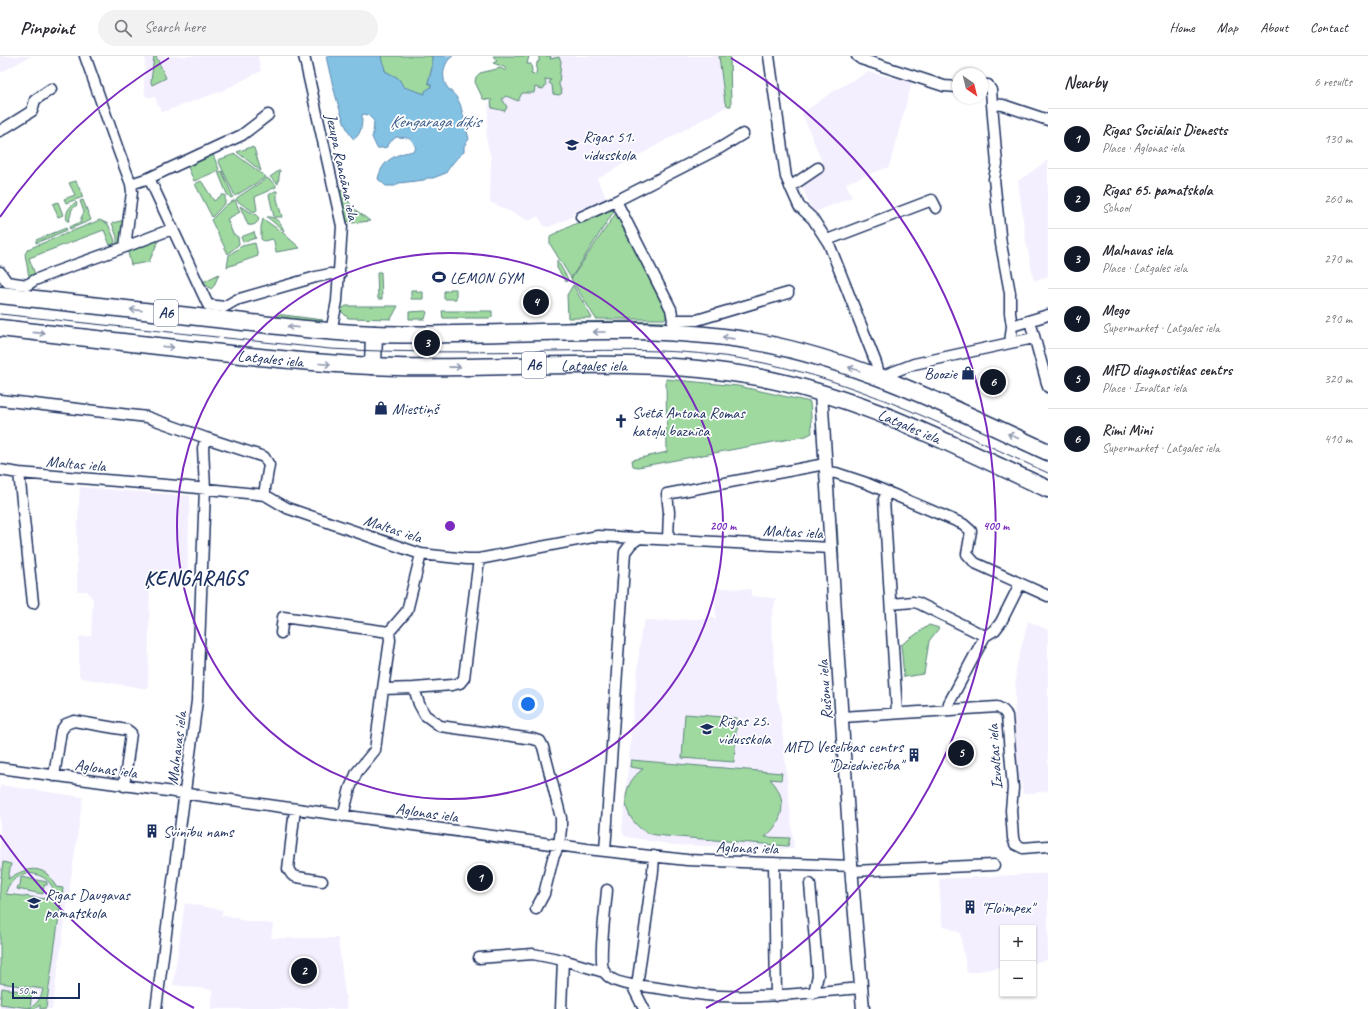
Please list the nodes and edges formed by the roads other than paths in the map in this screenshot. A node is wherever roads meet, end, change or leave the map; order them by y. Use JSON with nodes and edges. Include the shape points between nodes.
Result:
{"nodes":[{"id":1,"x":86,"y":56,"type":"edge"},
{"id":2,"x":304,"y":56,"type":"edge"},
{"id":3,"x":769,"y":56,"type":"edge"},
{"id":4,"x":857,"y":56,"type":"edge"},
{"id":5,"x":988,"y":85,"type":"edge"},
{"id":6,"x":952,"y":87,"type":"edge"},
{"id":7,"x":51,"y":89,"type":"dead end"},
{"id":8,"x":992,"y":104,"type":"junction"},
{"id":9,"x":268,"y":115,"type":"dead end"},
{"id":10,"x":1048,"y":120,"type":"edge"},
{"id":11,"x":0,"y":131,"type":"edge"},
{"id":12,"x":743,"y":134,"type":"dead end"},
{"id":13,"x":818,"y":168,"type":"dead end"},
{"id":14,"x":149,"y":178,"type":"junction"},
{"id":15,"x":132,"y":184,"type":"junction"},
{"id":16,"x":790,"y":187,"type":"junction"},
{"id":17,"x":616,"y":201,"type":"junction"},
{"id":18,"x":936,"y":208,"type":"dead end"},
{"id":19,"x":581,"y":217,"type":"dead end"},
{"id":20,"x":172,"y":229,"type":"junction"},
{"id":21,"x":827,"y":240,"type":"junction"},
{"id":22,"x":125,"y":247,"type":"junction"},
{"id":23,"x":0,"y":272,"type":"edge"},
{"id":24,"x":340,"y":275,"type":"junction"},
{"id":25,"x":10,"y":292,"type":"edge"},
{"id":26,"x":788,"y":293,"type":"dead end"},
{"id":27,"x":215,"y":312,"type":"junction"},
{"id":28,"x":1048,"y":315,"type":"edge"},
{"id":29,"x":1030,"y":321,"type":"junction"},
{"id":30,"x":672,"y":326,"type":"junction"},
{"id":31,"x":1012,"y":326,"type":"junction"},
{"id":32,"x":0,"y":328,"type":"edge"},
{"id":33,"x":331,"y":332,"type":"junction"},
{"id":34,"x":374,"y":334,"type":"junction"},
{"id":35,"x":1034,"y":338,"type":"junction"},
{"id":36,"x":1010,"y":343,"type":"junction"},
{"id":37,"x":373,"y":366,"type":"junction"},
{"id":38,"x":880,"y":377,"type":"junction"},
{"id":39,"x":1048,"y":387,"type":"edge"},
{"id":40,"x":821,"y":393,"type":"junction"},
{"id":41,"x":0,"y":400,"type":"edge"},
{"id":42,"x":206,"y":438,"type":"junction"},
{"id":43,"x":1048,"y":452,"type":"edge"},
{"id":44,"x":826,"y":468,"type":"junction"},
{"id":45,"x":0,"y":470,"type":"edge"},
{"id":46,"x":19,"y":473,"type":"junction"},
{"id":47,"x":205,"y":489,"type":"junction"},
{"id":48,"x":1048,"y":489,"type":"edge"},
{"id":49,"x":888,"y":492,"type":"junction"},
{"id":50,"x":266,"y":495,"type":"junction"},
{"id":51,"x":609,"y":535,"type":"junction"},
{"id":52,"x":641,"y":537,"type":"junction"},
{"id":53,"x":668,"y":538,"type":"junction"},
{"id":54,"x":831,"y":548,"type":"junction"},
{"id":55,"x":625,"y":552,"type":"junction"},
{"id":56,"x":421,"y":554,"type":"junction"},
{"id":57,"x":479,"y":559,"type":"junction"},
{"id":58,"x":1020,"y":584,"type":"junction"},
{"id":59,"x":1048,"y":596,"type":"edge"},
{"id":60,"x":33,"y":604,"type":"dead end"},
{"id":61,"x":891,"y":604,"type":"junction"},
{"id":62,"x":389,"y":632,"type":"junction"},
{"id":63,"x":281,"y":633,"type":"dead end"},
{"id":64,"x":985,"y":636,"type":"junction"},
{"id":65,"x":414,"y":688,"type":"junction"},
{"id":66,"x":383,"y":689,"type":"junction"},
{"id":67,"x":948,"y":710,"type":"junction"},
{"id":68,"x":897,"y":714,"type":"junction"},
{"id":69,"x":842,"y":717,"type":"junction"},
{"id":70,"x":0,"y":768,"type":"edge"},
{"id":71,"x":54,"y":776,"type":"junction"},
{"id":72,"x":124,"y":786,"type":"junction"},
{"id":73,"x":185,"y":794,"type":"junction"},
{"id":74,"x":295,"y":810,"type":"junction"},
{"id":75,"x":343,"y":816,"type":"junction"},
{"id":76,"x":559,"y":845,"type":"junction"},
{"id":77,"x":1043,"y":847,"type":"edge"},
{"id":78,"x":605,"y":851,"type":"junction"},
{"id":79,"x":654,"y":856,"type":"junction"},
{"id":80,"x":774,"y":863,"type":"junction"},
{"id":81,"x":994,"y":865,"type":"dead end"},
{"id":82,"x":852,"y":869,"type":"junction"},
{"id":83,"x":322,"y":881,"type":"dead end"},
{"id":84,"x":810,"y":884,"type":"dead end"},
{"id":85,"x":607,"y":890,"type":"dead end"},
{"id":86,"x":536,"y":909,"type":"dead end"},
{"id":87,"x":479,"y":958,"type":"dead end"},
{"id":88,"x":563,"y":960,"type":"junction"},
{"id":89,"x":604,"y":972,"type":"junction"},
{"id":90,"x":634,"y":985,"type":"junction"},
{"id":91,"x":861,"y":988,"type":"junction"},
{"id":92,"x":814,"y":992,"type":"junction"},
{"id":93,"x":776,"y":996,"type":"junction"},
{"id":94,"x":156,"y":1009,"type":"edge"},
{"id":95,"x":561,"y":1009,"type":"edge"},
{"id":96,"x":644,"y":1009,"type":"edge"},
{"id":97,"x":863,"y":1009,"type":"edge"}],
"edges":[{"from":1,"to":15,"type":"street"},
{"from":2,"to":24,"type":"street","name":"Jezupa Rancāna iela","via":[[342,226]]},
{"from":3,"to":16,"type":"street","via":[[786,177]]},
{"from":4,"to":6,"type":"street"},
{"from":5,"to":8,"type":"street"},
{"from":7,"to":11,"type":"street","via":[[35,100],[32,111]]},
{"from":8,"to":10,"type":"street","via":[[1003,105]]},
{"from":8,"to":31,"type":"street","via":[[997,164],[994,179],[1001,244],[1010,293]]},
{"from":9,"to":14,"type":"street","via":[[242,135]]},
{"from":12,"to":17,"type":"street"},
{"from":13,"to":16,"type":"street"},
{"from":14,"to":15,"type":"street"},
{"from":14,"to":20,"type":"street"},
{"from":15,"to":22,"type":"street"},
{"from":16,"to":21,"type":"street","via":[[799,206],[813,219]]},
{"from":17,"to":19,"type":"street"},
{"from":17,"to":30,"type":"street","via":[[670,309]]},
{"from":18,"to":21,"type":"street","via":[[932,200]]},
{"from":20,"to":22,"type":"street"},
{"from":20,"to":27,"type":"street","via":[[208,305]]},
{"from":21,"to":38,"type":"street"},
{"from":22,"to":25,"type":"street","via":[[34,280]]},
{"from":23,"to":25,"type":"street"},
{"from":24,"to":27,"type":"street","via":[[316,277],[236,300]]},
{"from":24,"to":33,"type":"street","name":"Jezupa Rancāna iela"},
{"from":27,"to":25,"type":"highway","name":"Latgales iela","number":"A6","one_way":true},
{"from":26,"to":30,"type":"street"},
{"from":33,"to":27,"type":"highway","name":"Latgales iela","number":"A6","one_way":true},
{"from":28,"to":29,"type":"street"},
{"from":29,"to":31,"type":"street"},
{"from":29,"to":35,"type":"street"},
{"from":30,"to":34,"type":"highway","name":"Latgales iela","number":"A6","one_way":true,"via":[[598,332]]},
{"from":38,"to":30,"type":"highway","name":"Latgales iela","number":"A6","one_way":true,"via":[[829,360]]},
{"from":31,"to":36,"type":"street"},
{"from":32,"to":37,"type":"highway","name":"Latgales iela","number":"A6","one_way":true,"via":[[276,359]]},
{"from":33,"to":34,"type":"highway","name":"Latgales iela","number":"A6"},
{"from":34,"to":37,"type":"highway"},
{"from":35,"to":36,"type":"street"},
{"from":35,"to":39,"type":"street"},
{"from":36,"to":38,"type":"street","via":[[914,364]]},
{"from":37,"to":40,"type":"highway","name":"Latgales iela","number":"A6","one_way":true,"via":[[601,364],[692,368],[758,377]]},
{"from":43,"to":38,"type":"highway","name":"Latgales iela","number":"A6","one_way":true},
{"from":40,"to":44,"type":"street","name":"Rušonu iela"},
{"from":40,"to":48,"type":"highway","name":"Latgales iela","number":"A6","via":[[892,418]]},
{"from":41,"to":42,"type":"street","via":[[147,417]]},
{"from":42,"to":47,"type":"street","name":"Malnavas iela","via":[[203,448]]},
{"from":42,"to":50,"type":"street","via":[[264,457],[269,465]]},
{"from":44,"to":49,"type":"street"},
{"from":44,"to":53,"type":"street","via":[[667,494]]},
{"from":44,"to":54,"type":"street","name":"Rušonu iela"},
{"from":45,"to":46,"type":"street","name":"Maltas iela"},
{"from":46,"to":47,"type":"street","name":"Maltas iela"},
{"from":46,"to":60,"type":"street"},
{"from":47,"to":50,"type":"street","name":"Maltas iela"},
{"from":47,"to":73,"type":"street","name":"Malnavas iela","via":[[197,701]]},
{"from":49,"to":58,"type":"street","via":[[964,524],[970,531],[968,554],[975,563]]},
{"from":49,"to":61,"type":"street","via":[[884,499]]},
{"from":50,"to":56,"type":"street","name":"Maltas iela","via":[[288,508]]},
{"from":51,"to":52,"type":"street","name":"Maltas iela"},
{"from":51,"to":55,"type":"street"},
{"from":51,"to":57,"type":"street","name":"Maltas iela"},
{"from":52,"to":53,"type":"street","name":"Maltas iela"},
{"from":52,"to":55,"type":"street"},
{"from":53,"to":54,"type":"street","name":"Maltas iela"},
{"from":54,"to":69,"type":"street","name":"Rušonu iela"},
{"from":55,"to":78,"type":"street"},
{"from":56,"to":57,"type":"street","name":"Maltas iela"},
{"from":56,"to":62,"type":"street","via":[[407,611]]},
{"from":57,"to":65,"type":"street","via":[[464,678],[460,683],[452,685]]},
{"from":58,"to":59,"type":"street"},
{"from":58,"to":64,"type":"street","via":[[1001,622],[995,630]]},
{"from":61,"to":64,"type":"street","via":[[918,603]]},
{"from":61,"to":68,"type":"street"},
{"from":62,"to":63,"type":"street","via":[[283,618]]},
{"from":62,"to":66,"type":"street"},
{"from":64,"to":67,"type":"street","via":[[949,703]]},
{"from":65,"to":66,"type":"street"},
{"from":65,"to":76,"type":"street","via":[[425,715],[440,726],[540,741],[561,818]]},
{"from":66,"to":75,"type":"street","via":[[375,750],[357,772]]},
{"from":67,"to":68,"type":"street","name":"Izvaltas iela"},
{"from":67,"to":77,"type":"street","name":"Izvaltas iela","via":[[997,707],[1005,712],[1013,788],[1012,836],[1015,844],[1023,848]]},
{"from":68,"to":69,"type":"street","name":"Izvaltas iela"},
{"from":69,"to":82,"type":"street","name":"Rušonu iela"},
{"from":70,"to":71,"type":"street","name":"Aglonas iela"},
{"from":71,"to":72,"type":"street","name":"Aglonas iela"},
{"from":71,"to":72,"type":"street","via":[[61,731],[66,724],[74,721],[128,730],[131,733]]},
{"from":72,"to":73,"type":"street","name":"Aglonas iela"},
{"from":73,"to":74,"type":"street","name":"Aglonas iela"},
{"from":73,"to":94,"type":"street","name":"Malnavas iela"},
{"from":74,"to":75,"type":"street","name":"Aglonas iela"},
{"from":74,"to":83,"type":"street","via":[[288,869],[297,877]]},
{"from":75,"to":76,"type":"street","name":"Aglonas iela"},
{"from":76,"to":78,"type":"street","name":"Aglonas iela"},
{"from":76,"to":86,"type":"street","via":[[544,894]]},
{"from":78,"to":79,"type":"street","name":"Aglonas iela"},
{"from":79,"to":80,"type":"street","name":"Aglonas iela","via":[[687,860]]},
{"from":79,"to":90,"type":"street"},
{"from":80,"to":82,"type":"street","name":"Aglonas iela"},
{"from":80,"to":93,"type":"street"},
{"from":81,"to":82,"type":"street","name":"Aglonas iela"},
{"from":82,"to":91,"type":"street","name":"Rušonu iela"},
{"from":84,"to":92,"type":"street","via":[[818,975]]},
{"from":85,"to":89,"type":"street","via":[[602,960]]},
{"from":87,"to":88,"type":"street","via":[[533,954]]},
{"from":88,"to":89,"type":"street"},
{"from":88,"to":95,"type":"street"},
{"from":89,"to":90,"type":"street","via":[[620,983]]},
{"from":90,"to":93,"type":"street","via":[[695,994]]},
{"from":90,"to":96,"type":"street"},
{"from":91,"to":92,"type":"street"},
{"from":91,"to":97,"type":"street","name":"Rušonu iela"},
{"from":92,"to":93,"type":"street"}]}
